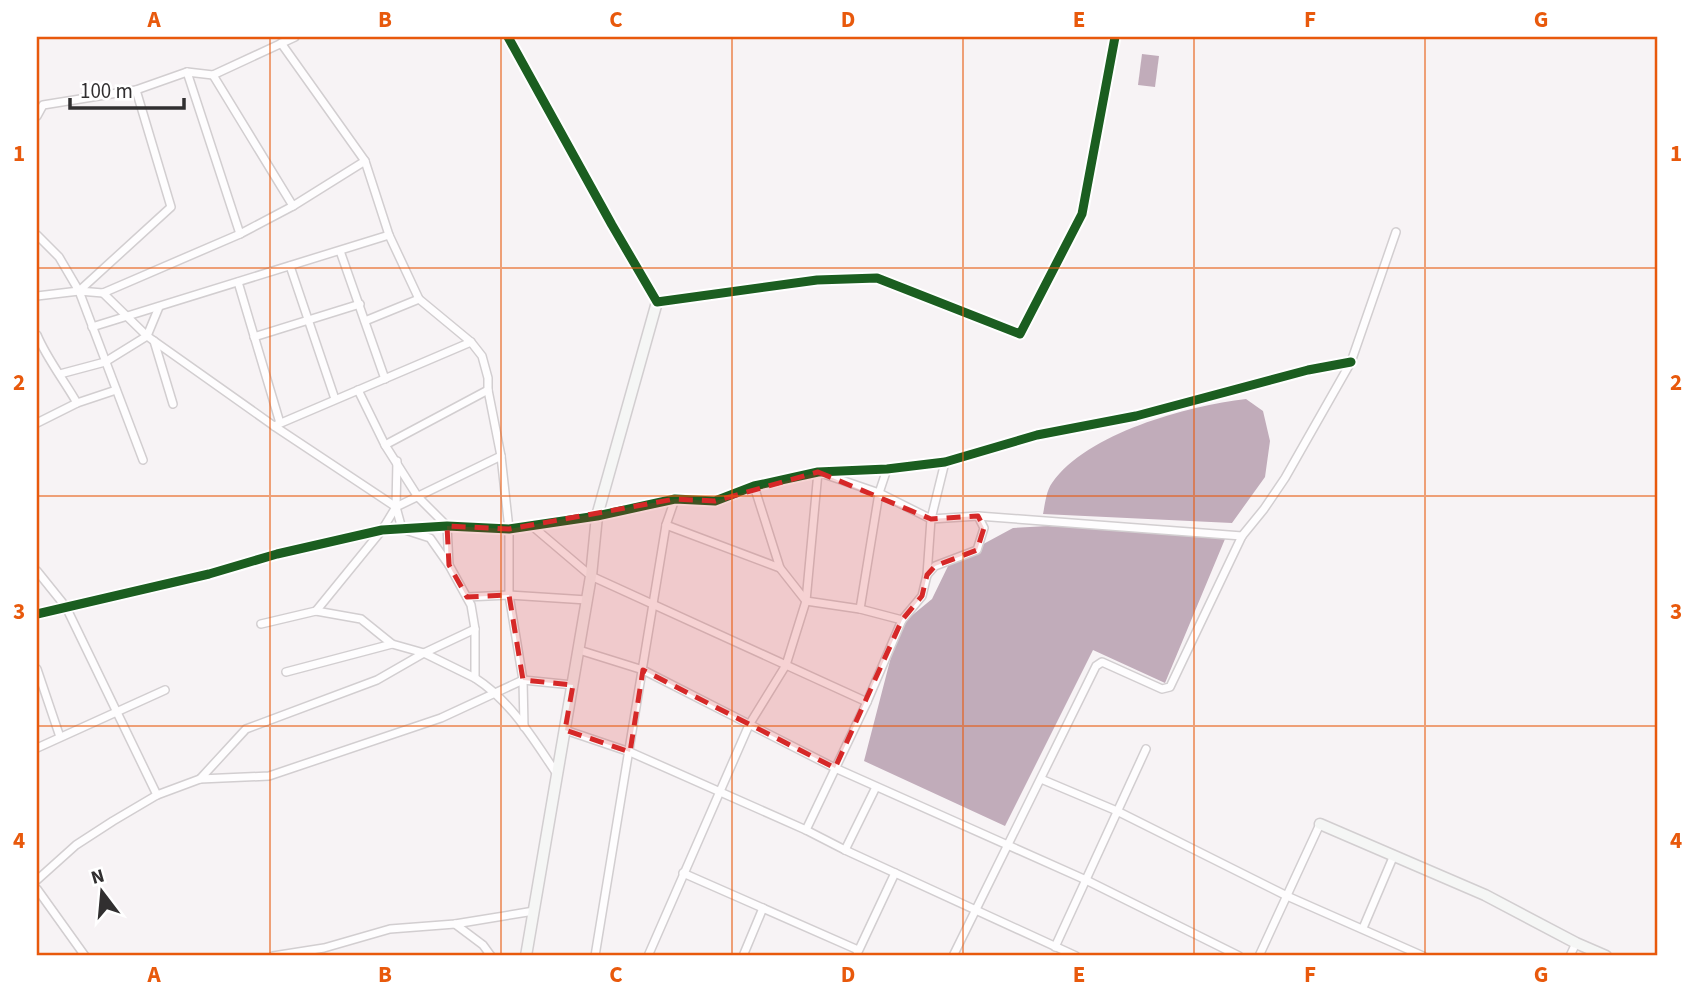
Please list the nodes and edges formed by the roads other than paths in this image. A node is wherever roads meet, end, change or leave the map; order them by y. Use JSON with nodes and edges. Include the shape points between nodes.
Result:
{"nodes":[{"id":1,"x":295,"y":37,"type":"edge"},
{"id":2,"x":508,"y":37,"type":"edge"},
{"id":3,"x":1115,"y":37,"type":"edge"},
{"id":4,"x":281,"y":43,"type":"junction"},
{"id":5,"x":187,"y":72,"type":"junction"},
{"id":6,"x":213,"y":75,"type":"junction"},
{"id":7,"x":136,"y":90,"type":"junction"},
{"id":8,"x":37,"y":116,"type":"edge"},
{"id":9,"x":365,"y":162,"type":"junction"},
{"id":10,"x":293,"y":206,"type":"junction"},
{"id":11,"x":1396,"y":232,"type":"dead end"},
{"id":12,"x":240,"y":234,"type":"junction"},
{"id":13,"x":37,"y":235,"type":"edge"},
{"id":14,"x":389,"y":235,"type":"junction"},
{"id":15,"x":340,"y":251,"type":"junction"},
{"id":16,"x":290,"y":266,"type":"junction"},
{"id":17,"x":238,"y":282,"type":"junction"},
{"id":18,"x":79,"y":291,"type":"junction"},
{"id":19,"x":103,"y":293,"type":"junction"},
{"id":20,"x":37,"y":296,"type":"edge"},
{"id":21,"x":419,"y":299,"type":"junction"},
{"id":22,"x":657,"y":302,"type":"junction"},
{"id":23,"x":360,"y":304,"type":"junction"},
{"id":24,"x":159,"y":307,"type":"junction"},
{"id":25,"x":126,"y":317,"type":"junction"},
{"id":26,"x":308,"y":320,"type":"junction"},
{"id":27,"x":365,"y":321,"type":"junction"},
{"id":28,"x":92,"y":327,"type":"junction"},
{"id":29,"x":37,"y":335,"type":"edge"},
{"id":30,"x":254,"y":337,"type":"junction"},
{"id":31,"x":151,"y":338,"type":"junction"},
{"id":32,"x":471,"y":342,"type":"junction"},
{"id":33,"x":46,"y":356,"type":"junction"},
{"id":34,"x":37,"y":359,"type":"edge"},
{"id":35,"x":105,"y":362,"type":"junction"},
{"id":36,"x":1351,"y":362,"type":"junction"},
{"id":37,"x":60,"y":374,"type":"junction"},
{"id":38,"x":384,"y":379,"type":"junction"},
{"id":39,"x":116,"y":390,"type":"junction"},
{"id":40,"x":358,"y":390,"type":"junction"},
{"id":41,"x":488,"y":390,"type":"junction"},
{"id":42,"x":335,"y":399,"type":"junction"},
{"id":43,"x":77,"y":403,"type":"junction"},
{"id":44,"x":173,"y":404,"type":"dead end"},
{"id":45,"x":37,"y":423,"type":"edge"},
{"id":46,"x":277,"y":424,"type":"junction"},
{"id":47,"x":385,"y":445,"type":"junction"},
{"id":48,"x":501,"y":456,"type":"junction"},
{"id":49,"x":143,"y":460,"type":"dead end"},
{"id":50,"x":397,"y":461,"type":"junction"},
{"id":51,"x":944,"y":462,"type":"junction"},
{"id":52,"x":887,"y":469,"type":"junction"},
{"id":53,"x":818,"y":472,"type":"junction"},
{"id":54,"x":754,"y":486,"type":"junction"},
{"id":55,"x":879,"y":493,"type":"junction"},
{"id":56,"x":418,"y":497,"type":"junction"},
{"id":57,"x":675,"y":499,"type":"junction"},
{"id":58,"x":396,"y":507,"type":"junction"},
{"id":59,"x":597,"y":516,"type":"junction"},
{"id":60,"x":978,"y":516,"type":"junction"},
{"id":61,"x":932,"y":519,"type":"junction"},
{"id":62,"x":666,"y":525,"type":"junction"},
{"id":63,"x":447,"y":526,"type":"junction"},
{"id":64,"x":531,"y":526,"type":"junction"},
{"id":65,"x":402,"y":528,"type":"junction"},
{"id":66,"x":509,"y":529,"type":"junction"},
{"id":67,"x":382,"y":530,"type":"junction"},
{"id":68,"x":1242,"y":536,"type":"junction"},
{"id":69,"x":449,"y":565,"type":"junction"},
{"id":70,"x":780,"y":568,"type":"junction"},
{"id":71,"x":37,"y":571,"type":"edge"},
{"id":72,"x":927,"y":575,"type":"junction"},
{"id":73,"x":591,"y":576,"type":"junction"},
{"id":74,"x":509,"y":596,"type":"junction"},
{"id":75,"x":467,"y":597,"type":"junction"},
{"id":76,"x":587,"y":600,"type":"junction"},
{"id":77,"x":806,"y":601,"type":"junction"},
{"id":78,"x":654,"y":603,"type":"junction"},
{"id":79,"x":66,"y":607,"type":"junction"},
{"id":80,"x":860,"y":609,"type":"junction"},
{"id":81,"x":316,"y":611,"type":"junction"},
{"id":82,"x":37,"y":614,"type":"edge"},
{"id":83,"x":902,"y":620,"type":"junction"},
{"id":84,"x":261,"y":624,"type":"dead end"},
{"id":85,"x":475,"y":629,"type":"junction"},
{"id":86,"x":392,"y":644,"type":"junction"},
{"id":87,"x":579,"y":650,"type":"junction"},
{"id":88,"x":424,"y":653,"type":"junction"},
{"id":89,"x":786,"y":664,"type":"junction"},
{"id":90,"x":37,"y":669,"type":"edge"},
{"id":91,"x":643,"y":670,"type":"junction"},
{"id":92,"x":286,"y":672,"type":"dead end"},
{"id":93,"x":475,"y":678,"type":"junction"},
{"id":94,"x":523,"y":680,"type":"junction"},
{"id":95,"x":573,"y":685,"type":"junction"},
{"id":96,"x":166,"y":690,"type":"dead end"},
{"id":97,"x":495,"y":691,"type":"junction"},
{"id":98,"x":867,"y":702,"type":"junction"},
{"id":99,"x":117,"y":711,"type":"junction"},
{"id":100,"x":749,"y":725,"type":"junction"},
{"id":101,"x":524,"y":727,"type":"junction"},
{"id":102,"x":565,"y":730,"type":"junction"},
{"id":103,"x":60,"y":737,"type":"junction"},
{"id":104,"x":37,"y":748,"type":"edge"},
{"id":105,"x":1146,"y":749,"type":"dead end"},
{"id":106,"x":630,"y":752,"type":"junction"},
{"id":107,"x":835,"y":768,"type":"junction"},
{"id":108,"x":557,"y":774,"type":"junction"},
{"id":109,"x":200,"y":779,"type":"junction"},
{"id":110,"x":1041,"y":779,"type":"junction"},
{"id":111,"x":876,"y":787,"type":"junction"},
{"id":112,"x":719,"y":792,"type":"junction"},
{"id":113,"x":157,"y":795,"type":"junction"},
{"id":114,"x":1117,"y":811,"type":"junction"},
{"id":115,"x":1320,"y":824,"type":"joint"},
{"id":116,"x":806,"y":830,"type":"junction"},
{"id":117,"x":1008,"y":846,"type":"junction"},
{"id":118,"x":845,"y":850,"type":"junction"},
{"id":119,"x":1394,"y":855,"type":"junction"},
{"id":120,"x":683,"y":873,"type":"junction"},
{"id":121,"x":895,"y":873,"type":"junction"},
{"id":122,"x":37,"y":880,"type":"edge"},
{"id":123,"x":1087,"y":880,"type":"junction"},
{"id":124,"x":37,"y":889,"type":"edge"},
{"id":125,"x":1287,"y":896,"type":"junction"},
{"id":126,"x":763,"y":908,"type":"junction"},
{"id":127,"x":975,"y":908,"type":"junction"},
{"id":128,"x":534,"y":911,"type":"junction"},
{"id":129,"x":455,"y":924,"type":"junction"},
{"id":130,"x":1363,"y":928,"type":"junction"},
{"id":131,"x":1576,"y":943,"type":"junction"},
{"id":132,"x":1055,"y":947,"type":"junction"},
{"id":133,"x":316,"y":953,"type":"edge"},
{"id":134,"x":857,"y":953,"type":"edge"},
{"id":135,"x":85,"y":956,"type":"edge"},
{"id":136,"x":273,"y":956,"type":"edge"},
{"id":137,"x":491,"y":956,"type":"edge"},
{"id":138,"x":526,"y":956,"type":"edge"},
{"id":139,"x":595,"y":956,"type":"edge"},
{"id":140,"x":648,"y":956,"type":"edge"},
{"id":141,"x":743,"y":956,"type":"edge"},
{"id":142,"x":953,"y":956,"type":"edge"},
{"id":143,"x":1076,"y":956,"type":"edge"},
{"id":144,"x":1240,"y":956,"type":"edge"},
{"id":145,"x":1259,"y":956,"type":"edge"},
{"id":146,"x":1423,"y":956,"type":"edge"},
{"id":147,"x":1570,"y":956,"type":"edge"},
{"id":148,"x":1606,"y":956,"type":"edge"}],
"edges":[{"from":1,"to":4,"type":"street"},
{"from":2,"to":22,"type":"street"},
{"from":3,"to":22,"type":"street","via":[[1082,214],[1020,334],[877,278],[817,280]]},
{"from":4,"to":6,"type":"street"},
{"from":4,"to":9,"type":"street"},
{"from":5,"to":6,"type":"street"},
{"from":5,"to":7,"type":"street"},
{"from":5,"to":12,"type":"street"},
{"from":6,"to":10,"type":"street"},
{"from":7,"to":8,"type":"street","via":[[43,105]]},
{"from":7,"to":18,"type":"street","via":[[171,207]]},
{"from":9,"to":10,"type":"street"},
{"from":9,"to":14,"type":"street"},
{"from":10,"to":12,"type":"street"},
{"from":11,"to":36,"type":"street"},
{"from":12,"to":19,"type":"street"},
{"from":13,"to":18,"type":"street","via":[[60,257]]},
{"from":14,"to":15,"type":"street"},
{"from":14,"to":21,"type":"street"},
{"from":15,"to":16,"type":"street"},
{"from":15,"to":23,"type":"street"},
{"from":16,"to":17,"type":"street"},
{"from":16,"to":26,"type":"street"},
{"from":17,"to":24,"type":"street"},
{"from":17,"to":30,"type":"street"},
{"from":18,"to":19,"type":"street"},
{"from":18,"to":20,"type":"street"},
{"from":18,"to":28,"type":"street"},
{"from":19,"to":25,"type":"street"},
{"from":21,"to":27,"type":"street"},
{"from":21,"to":32,"type":"street"},
{"from":22,"to":59,"type":"street"},
{"from":23,"to":26,"type":"street"},
{"from":23,"to":27,"type":"street"},
{"from":24,"to":25,"type":"street"},
{"from":24,"to":31,"type":"street"},
{"from":25,"to":28,"type":"street"},
{"from":25,"to":31,"type":"street"},
{"from":26,"to":30,"type":"street"},
{"from":26,"to":42,"type":"street"},
{"from":27,"to":38,"type":"street"},
{"from":28,"to":35,"type":"street"},
{"from":29,"to":33,"type":"street"},
{"from":30,"to":46,"type":"street"},
{"from":31,"to":35,"type":"street"},
{"from":31,"to":44,"type":"street"},
{"from":31,"to":46,"type":"street"},
{"from":32,"to":38,"type":"street"},
{"from":32,"to":41,"type":"street","via":[[482,356]]},
{"from":33,"to":34,"type":"street"},
{"from":33,"to":37,"type":"street"},
{"from":35,"to":37,"type":"street"},
{"from":35,"to":39,"type":"street"},
{"from":36,"to":51,"type":"street","via":[[1136,416],[1037,435]]},
{"from":36,"to":68,"type":"street","via":[[1285,478]]},
{"from":37,"to":43,"type":"street"},
{"from":38,"to":40,"type":"street"},
{"from":39,"to":43,"type":"street"},
{"from":39,"to":49,"type":"street"},
{"from":40,"to":42,"type":"street"},
{"from":40,"to":47,"type":"street"},
{"from":41,"to":47,"type":"street"},
{"from":41,"to":48,"type":"street"},
{"from":42,"to":46,"type":"street"},
{"from":43,"to":45,"type":"street"},
{"from":46,"to":58,"type":"street"},
{"from":47,"to":50,"type":"street"},
{"from":48,"to":56,"type":"street"},
{"from":48,"to":66,"type":"street"},
{"from":50,"to":56,"type":"street"},
{"from":50,"to":58,"type":"street"},
{"from":51,"to":52,"type":"street"},
{"from":51,"to":61,"type":"street"},
{"from":52,"to":53,"type":"street"},
{"from":52,"to":55,"type":"street"},
{"from":53,"to":54,"type":"street"},
{"from":53,"to":55,"type":"street"},
{"from":53,"to":77,"type":"street"},
{"from":54,"to":57,"type":"street","via":[[715,501]]},
{"from":54,"to":70,"type":"street"},
{"from":55,"to":61,"type":"street"},
{"from":55,"to":80,"type":"street"},
{"from":56,"to":58,"type":"street"},
{"from":56,"to":63,"type":"street"},
{"from":57,"to":59,"type":"street"},
{"from":57,"to":62,"type":"street"},
{"from":58,"to":65,"type":"street"},
{"from":58,"to":67,"type":"street"},
{"from":59,"to":64,"type":"street"},
{"from":59,"to":73,"type":"street"},
{"from":60,"to":61,"type":"street"},
{"from":60,"to":68,"type":"street"},
{"from":60,"to":72,"type":"street","via":[[984,528],[977,550],[935,566]]},
{"from":61,"to":72,"type":"street"},
{"from":62,"to":70,"type":"street"},
{"from":62,"to":78,"type":"street"},
{"from":63,"to":65,"type":"street"},
{"from":63,"to":66,"type":"street"},
{"from":63,"to":69,"type":"street"},
{"from":64,"to":66,"type":"street"},
{"from":64,"to":73,"type":"street"},
{"from":65,"to":67,"type":"street"},
{"from":65,"to":69,"type":"street","via":[[430,538]]},
{"from":66,"to":74,"type":"street"},
{"from":67,"to":79,"type":"street"},
{"from":67,"to":81,"type":"street"},
{"from":68,"to":110,"type":"street","via":[[1170,687],[1161,689],[1102,662],[1096,666]]},
{"from":69,"to":75,"type":"street"},
{"from":70,"to":77,"type":"street"},
{"from":71,"to":79,"type":"street"},
{"from":72,"to":83,"type":"street","via":[[922,596]]},
{"from":73,"to":76,"type":"street"},
{"from":73,"to":78,"type":"street"},
{"from":74,"to":75,"type":"street"},
{"from":74,"to":76,"type":"street"},
{"from":74,"to":94,"type":"street"},
{"from":75,"to":85,"type":"street"},
{"from":76,"to":87,"type":"street"},
{"from":77,"to":80,"type":"street"},
{"from":77,"to":89,"type":"street"},
{"from":78,"to":89,"type":"street"},
{"from":78,"to":91,"type":"street"},
{"from":79,"to":82,"type":"street"},
{"from":79,"to":99,"type":"street"},
{"from":80,"to":83,"type":"street"},
{"from":81,"to":84,"type":"street"},
{"from":81,"to":86,"type":"street","via":[[361,619]]},
{"from":83,"to":98,"type":"street"},
{"from":85,"to":88,"type":"street"},
{"from":85,"to":93,"type":"street"},
{"from":86,"to":88,"type":"street"},
{"from":86,"to":92,"type":"street"},
{"from":87,"to":91,"type":"street"},
{"from":87,"to":95,"type":"street"},
{"from":88,"to":93,"type":"street"},
{"from":88,"to":109,"type":"street","via":[[377,680],[246,729]]},
{"from":89,"to":98,"type":"street"},
{"from":89,"to":100,"type":"street"},
{"from":90,"to":103,"type":"street"},
{"from":91,"to":100,"type":"street"},
{"from":91,"to":106,"type":"street"},
{"from":93,"to":97,"type":"street"},
{"from":94,"to":95,"type":"street"},
{"from":94,"to":97,"type":"street"},
{"from":94,"to":101,"type":"street"},
{"from":95,"to":102,"type":"street"},
{"from":96,"to":99,"type":"street"},
{"from":97,"to":101,"type":"street"},
{"from":97,"to":109,"type":"street","via":[[440,718],[270,776]]},
{"from":98,"to":107,"type":"street"},
{"from":99,"to":103,"type":"street"},
{"from":99,"to":113,"type":"street"},
{"from":100,"to":107,"type":"street"},
{"from":100,"to":112,"type":"street"},
{"from":101,"to":108,"type":"street"},
{"from":102,"to":106,"type":"street"},
{"from":102,"to":108,"type":"street"},
{"from":103,"to":104,"type":"street"},
{"from":105,"to":114,"type":"street"},
{"from":106,"to":112,"type":"street"},
{"from":106,"to":139,"type":"street"},
{"from":107,"to":111,"type":"street"},
{"from":107,"to":116,"type":"street"},
{"from":108,"to":128,"type":"street"},
{"from":109,"to":113,"type":"street"},
{"from":110,"to":114,"type":"street"},
{"from":110,"to":117,"type":"street"},
{"from":111,"to":117,"type":"street"},
{"from":111,"to":118,"type":"street"},
{"from":112,"to":116,"type":"street"},
{"from":112,"to":120,"type":"street"},
{"from":113,"to":122,"type":"street","via":[[76,845]]},
{"from":114,"to":123,"type":"street"},
{"from":114,"to":125,"type":"street"},
{"from":115,"to":119,"type":"street"},
{"from":115,"to":125,"type":"street"},
{"from":116,"to":118,"type":"street"},
{"from":117,"to":123,"type":"street"},
{"from":117,"to":127,"type":"street"},
{"from":118,"to":121,"type":"street"},
{"from":119,"to":130,"type":"street"},
{"from":119,"to":131,"type":"street","via":[[1485,895]]},
{"from":120,"to":126,"type":"street"},
{"from":120,"to":140,"type":"street"},
{"from":121,"to":127,"type":"street"},
{"from":121,"to":134,"type":"street"},
{"from":123,"to":132,"type":"street"},
{"from":123,"to":144,"type":"street"},
{"from":124,"to":135,"type":"street"},
{"from":125,"to":130,"type":"street"},
{"from":125,"to":145,"type":"street"},
{"from":126,"to":134,"type":"street"},
{"from":126,"to":141,"type":"street"},
{"from":127,"to":132,"type":"street"},
{"from":127,"to":142,"type":"street"},
{"from":128,"to":129,"type":"street"},
{"from":128,"to":138,"type":"street"},
{"from":129,"to":133,"type":"street","via":[[390,929]]},
{"from":129,"to":137,"type":"street","via":[[483,944]]},
{"from":130,"to":146,"type":"street"},
{"from":131,"to":147,"type":"street"},
{"from":131,"to":148,"type":"street"},
{"from":132,"to":143,"type":"street"},
{"from":133,"to":136,"type":"street"}]}
